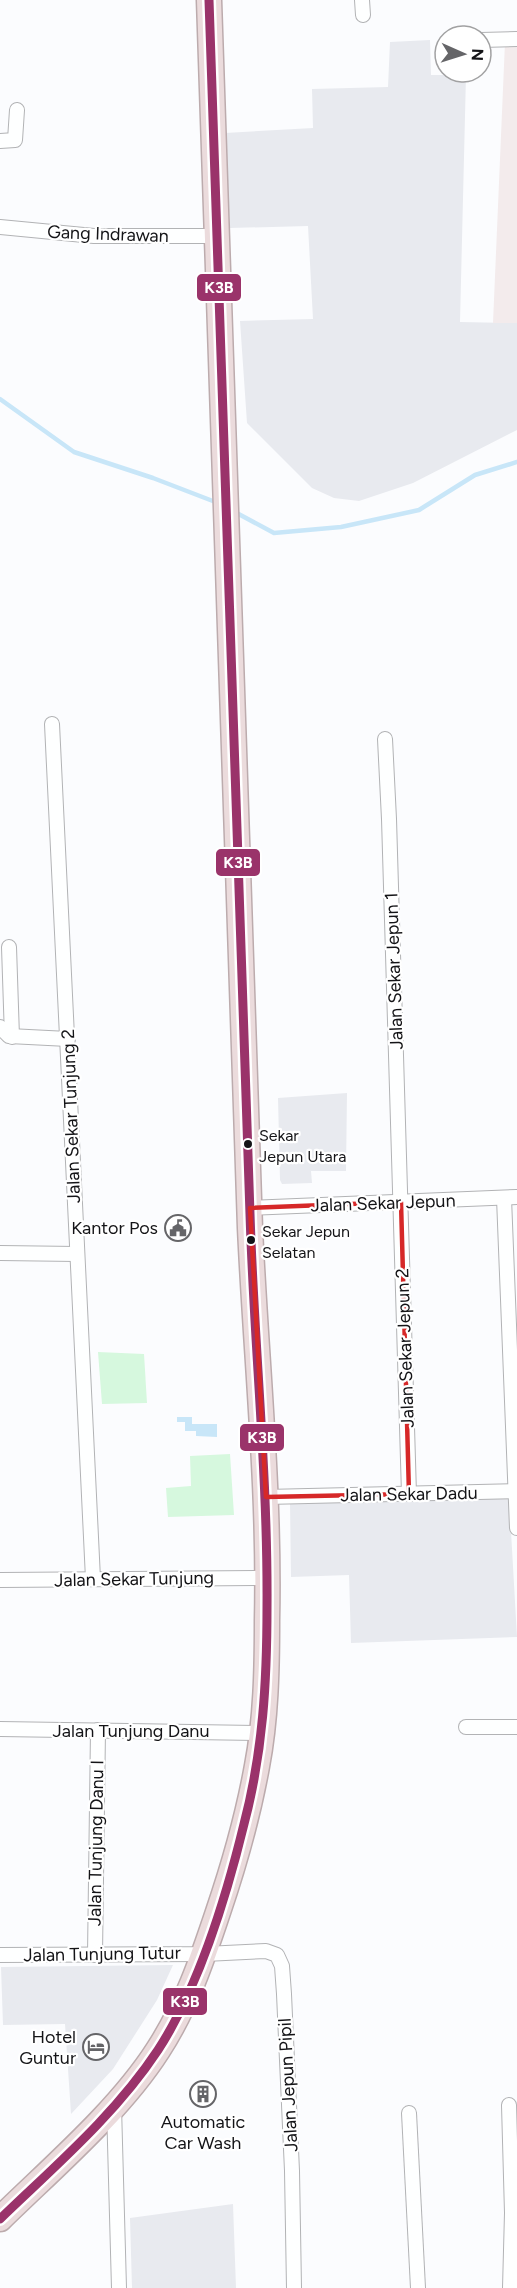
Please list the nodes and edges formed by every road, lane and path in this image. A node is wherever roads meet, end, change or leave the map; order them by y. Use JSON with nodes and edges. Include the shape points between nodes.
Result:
{"nodes":[{"id":1,"x":209,"y":0,"type":"edge"},
{"id":2,"x":362,"y":0,"type":"edge"},
{"id":3,"x":363,"y":15,"type":"dead end"},
{"id":4,"x":517,"y":39,"type":"edge"},
{"id":5,"x":493,"y":40,"type":"edge"},
{"id":6,"x":17,"y":110,"type":"dead end"},
{"id":7,"x":0,"y":141,"type":"edge"},
{"id":8,"x":0,"y":227,"type":"edge"},
{"id":9,"x":216,"y":236,"type":"junction"},
{"id":10,"x":52,"y":724,"type":"dead end"},
{"id":11,"x":385,"y":739,"type":"dead end"},
{"id":12,"x":9,"y":947,"type":"dead end"},
{"id":13,"x":0,"y":1027,"type":"edge"},
{"id":14,"x":12,"y":1037,"type":"junction"},
{"id":15,"x":68,"y":1039,"type":"junction"},
{"id":16,"x":511,"y":1198,"type":"edge"},
{"id":17,"x":401,"y":1202,"type":"junction"},
{"id":18,"x":249,"y":1208,"type":"junction"},
{"id":19,"x":0,"y":1253,"type":"edge"},
{"id":20,"x":77,"y":1254,"type":"junction"},
{"id":21,"x":516,"y":1491,"type":"edge"},
{"id":22,"x":409,"y":1494,"type":"junction"},
{"id":23,"x":266,"y":1497,"type":"junction"},
{"id":24,"x":517,"y":1528,"type":"edge"},
{"id":25,"x":268,"y":1578,"type":"junction"},
{"id":26,"x":93,"y":1579,"type":"junction"},
{"id":27,"x":0,"y":1580,"type":"edge"},
{"id":28,"x":466,"y":1727,"type":"dead end"},
{"id":29,"x":517,"y":1727,"type":"edge"},
{"id":30,"x":0,"y":1729,"type":"edge"},
{"id":31,"x":98,"y":1730,"type":"junction"},
{"id":32,"x":261,"y":1732,"type":"junction"},
{"id":33,"x":205,"y":1954,"type":"junction"},
{"id":34,"x":0,"y":1955,"type":"edge"},
{"id":35,"x":95,"y":1955,"type":"junction"},
{"id":36,"x":114,"y":2105,"type":"junction"},
{"id":37,"x":509,"y":2105,"type":"dead end"},
{"id":38,"x":409,"y":2113,"type":"dead end"},
{"id":39,"x":0,"y":2219,"type":"edge"},
{"id":40,"x":119,"y":2288,"type":"edge"},
{"id":41,"x":294,"y":2288,"type":"edge"},
{"id":42,"x":418,"y":2288,"type":"edge"},
{"id":43,"x":510,"y":2288,"type":"edge"}],
"edges":[{"from":1,"to":9,"type":"highway"},
{"from":2,"to":3,"type":"street"},
{"from":4,"to":5,"type":"street"},
{"from":6,"to":7,"type":"street","via":[[15,140]]},
{"from":8,"to":9,"type":"street","name":"Gang Indrawan","via":[[94,236]]},
{"from":9,"to":18,"type":"highway"},
{"from":10,"to":15,"type":"street","name":"Jalan Sekar Tunjung 2"},
{"from":11,"to":17,"type":"street","name":"Jalan Sekar Jepun 1"},
{"from":12,"to":14,"type":"street"},
{"from":13,"to":14,"type":"street"},
{"from":14,"to":15,"type":"street"},
{"from":15,"to":20,"type":"street","name":"Jalan Sekar Tunjung 2"},
{"from":16,"to":17,"type":"street","name":"Jalan Sekar Jepun"},
{"from":16,"to":21,"type":"street"},
{"from":17,"to":18,"type":"street","name":"Jalan Sekar Jepun"},
{"from":17,"to":22,"type":"street","name":"Jalan Sekar Jepun 2"},
{"from":18,"to":23,"type":"highway"},
{"from":19,"to":20,"type":"street"},
{"from":20,"to":26,"type":"street","name":"Jalan Sekar Tunjung 2"},
{"from":21,"to":22,"type":"street","name":"Jalan Sekar Dadu"},
{"from":21,"to":24,"type":"street"},
{"from":22,"to":23,"type":"street","name":"Jalan Sekar Dadu"},
{"from":23,"to":25,"type":"highway"},
{"from":25,"to":26,"type":"street","name":"Jalan Sekar Tunjung"},
{"from":25,"to":32,"type":"highway"},
{"from":26,"to":27,"type":"street","name":"Jalan Sekar Tunjung"},
{"from":28,"to":29,"type":"street"},
{"from":30,"to":31,"type":"street","name":"Jalan Tunjung Danu"},
{"from":31,"to":32,"type":"street","name":"Jalan Tunjung Danu"},
{"from":31,"to":35,"type":"street","name":"Jalan Tunjung Danu I"},
{"from":32,"to":33,"type":"highway","via":[[247,1812]]},
{"from":33,"to":35,"type":"street","name":"Jalan Tunjung Tutur"},
{"from":33,"to":36,"type":"highway","via":[[178,2018],[157,2052]]},
{"from":33,"to":41,"type":"street","name":"Jalan Jepun Pipil","via":[[266,1951],[277,1955],[282,1966]]},
{"from":34,"to":35,"type":"street","name":"Jalan Tunjung Tutur"},
{"from":36,"to":39,"type":"highway"},
{"from":36,"to":40,"type":"street"},
{"from":37,"to":43,"type":"street"},
{"from":38,"to":42,"type":"street"}]}
